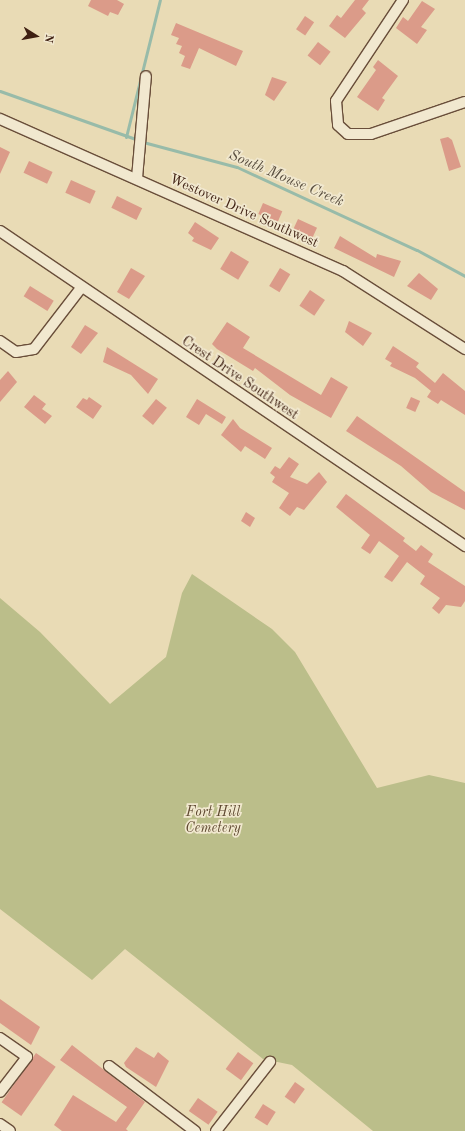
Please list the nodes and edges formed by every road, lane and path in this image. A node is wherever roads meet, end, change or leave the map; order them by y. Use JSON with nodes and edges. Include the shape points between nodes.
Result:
{"nodes":[{"id":1,"x":403,"y":0,"type":"edge"},
{"id":2,"x":146,"y":76,"type":"dead end"},
{"id":3,"x":465,"y":102,"type":"edge"},
{"id":4,"x":0,"y":119,"type":"edge"},
{"id":5,"x":137,"y":178,"type":"junction"},
{"id":6,"x":0,"y":231,"type":"edge"},
{"id":7,"x":81,"y":288,"type":"junction"},
{"id":8,"x":0,"y":341,"type":"edge"},
{"id":9,"x":465,"y":349,"type":"edge"},
{"id":10,"x":465,"y":546,"type":"edge"},
{"id":11,"x":0,"y":1038,"type":"edge"},
{"id":12,"x":270,"y":1062,"type":"dead end"},
{"id":13,"x":109,"y":1066,"type":"dead end"},
{"id":14,"x":0,"y":1092,"type":"edge"},
{"id":15,"x":0,"y":1124,"type":"edge"},
{"id":16,"x":10,"y":1131,"type":"edge"},
{"id":17,"x":195,"y":1131,"type":"edge"},
{"id":18,"x":216,"y":1131,"type":"edge"}],
"edges":[{"from":1,"to":3,"type":"street","via":[[336,101],[338,125],[348,134],[371,134]]},
{"from":2,"to":5,"type":"street"},
{"from":4,"to":5,"type":"street","name":"Westover Drive Southwest"},
{"from":5,"to":9,"type":"street","name":"Westover Drive Southwest","via":[[343,271]]},
{"from":6,"to":7,"type":"street","name":"Crest Drive Southwest"},
{"from":7,"to":8,"type":"street","via":[[34,349],[16,352]]},
{"from":7,"to":10,"type":"street","name":"Crest Drive Southwest"},
{"from":11,"to":14,"type":"street","via":[[27,1056]]},
{"from":12,"to":18,"type":"street"},
{"from":13,"to":17,"type":"street"},
{"from":15,"to":16,"type":"street"}]}
